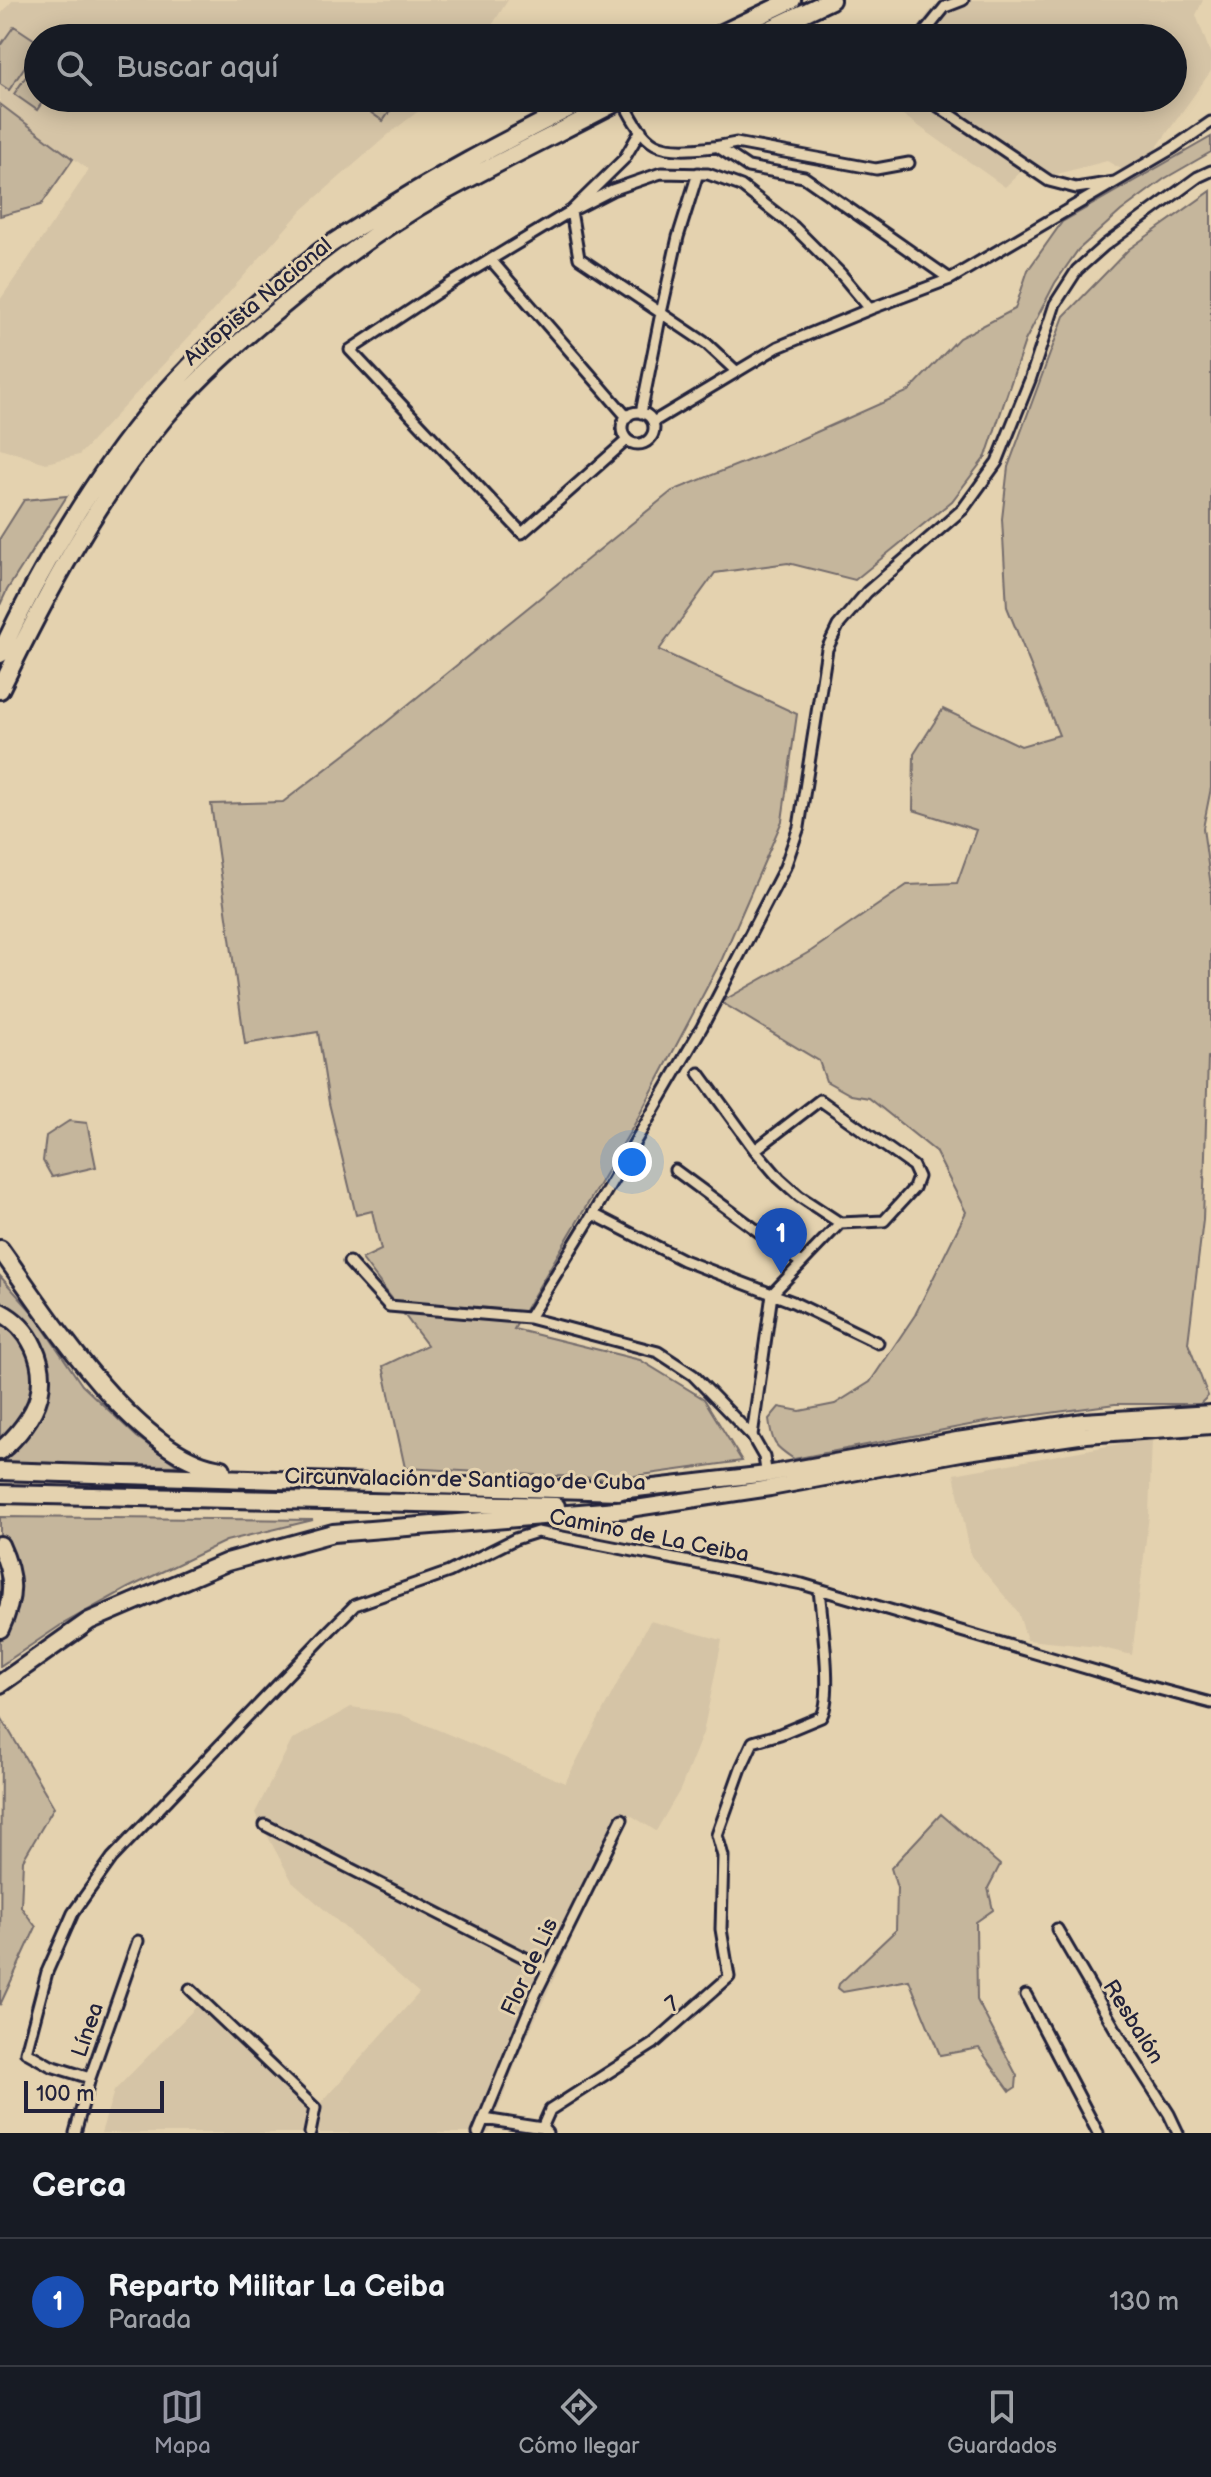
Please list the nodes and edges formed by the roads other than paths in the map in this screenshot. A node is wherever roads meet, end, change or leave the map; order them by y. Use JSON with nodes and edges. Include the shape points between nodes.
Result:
{"nodes":[{"id":1,"x":792,"y":0,"type":"edge"},
{"id":2,"x":831,"y":0,"type":"edge"},
{"id":3,"x":963,"y":0,"type":"edge"},
{"id":4,"x":741,"y":24,"type":"edge"},
{"id":5,"x":780,"y":24,"type":"edge"},
{"id":6,"x":931,"y":24,"type":"edge"},
{"id":7,"x":562,"y":112,"type":"edge"},
{"id":8,"x":598,"y":112,"type":"edge"},
{"id":9,"x":631,"y":112,"type":"edge"},
{"id":10,"x":947,"y":112,"type":"edge"},
{"id":11,"x":1211,"y":122,"type":"edge"},
{"id":12,"x":641,"y":130,"type":"junction"},
{"id":13,"x":718,"y":147,"type":"junction"},
{"id":14,"x":909,"y":163,"type":"dead end"},
{"id":15,"x":1211,"y":171,"type":"edge"},
{"id":16,"x":698,"y":173,"type":"junction"},
{"id":17,"x":1115,"y":182,"type":"junction"},
{"id":18,"x":571,"y":211,"type":"junction"},
{"id":19,"x":491,"y":260,"type":"junction"},
{"id":20,"x":950,"y":279,"type":"junction"},
{"id":21,"x":870,"y":309,"type":"junction"},
{"id":22,"x":661,"y":313,"type":"junction"},
{"id":23,"x":737,"y":372,"type":"junction"},
{"id":24,"x":641,"y":413,"type":"junction"},
{"id":25,"x":627,"y":417,"type":"junction"},
{"id":26,"x":653,"y":422,"type":"junction"},
{"id":27,"x":627,"y":440,"type":"junction"},
{"id":28,"x":0,"y":654,"type":"edge"},
{"id":29,"x":0,"y":690,"type":"edge"},
{"id":30,"x":699,"y":1073,"type":"dead end"},
{"id":31,"x":755,"y":1150,"type":"junction"},
{"id":32,"x":675,"y":1170,"type":"dead end"},
{"id":33,"x":593,"y":1214,"type":"junction"},
{"id":34,"x":840,"y":1223,"type":"junction"},
{"id":35,"x":0,"y":1249,"type":"edge"},
{"id":36,"x":349,"y":1262,"type":"dead end"},
{"id":37,"x":801,"y":1263,"type":"junction"},
{"id":38,"x":772,"y":1294,"type":"junction"},
{"id":39,"x":0,"y":1312,"type":"edge"},
{"id":40,"x":529,"y":1318,"type":"junction"},
{"id":41,"x":878,"y":1343,"type":"dead end"},
{"id":42,"x":1211,"y":1413,"type":"edge"},
{"id":43,"x":1211,"y":1426,"type":"edge"},
{"id":44,"x":752,"y":1436,"type":"junction"},
{"id":45,"x":0,"y":1451,"type":"edge"},
{"id":46,"x":0,"y":1471,"type":"edge"},
{"id":47,"x":768,"y":1481,"type":"junction"},
{"id":48,"x":339,"y":1482,"type":"junction"},
{"id":49,"x":619,"y":1491,"type":"joint"},
{"id":50,"x":0,"y":1494,"type":"edge"},
{"id":51,"x":629,"y":1509,"type":"junction"},
{"id":52,"x":537,"y":1516,"type":"junction"},
{"id":53,"x":515,"y":1539,"type":"junction"},
{"id":54,"x":0,"y":1545,"type":"edge"},
{"id":55,"x":819,"y":1589,"type":"junction"},
{"id":56,"x":0,"y":1629,"type":"edge"},
{"id":57,"x":0,"y":1684,"type":"edge"},
{"id":58,"x":1211,"y":1703,"type":"edge"},
{"id":59,"x":622,"y":1819,"type":"dead end"},
{"id":60,"x":265,"y":1825,"type":"dead end"},
{"id":61,"x":1057,"y":1929,"type":"dead end"},
{"id":62,"x":138,"y":1941,"type":"dead end"},
{"id":63,"x":547,"y":1969,"type":"junction"},
{"id":64,"x":190,"y":1989,"type":"dead end"},
{"id":65,"x":1026,"y":1995,"type":"dead end"},
{"id":66,"x":90,"y":2078,"type":"junction"},
{"id":67,"x":484,"y":2119,"type":"junction"},
{"id":68,"x":544,"y":2130,"type":"edge"},
{"id":69,"x":75,"y":2133,"type":"edge"},
{"id":70,"x":310,"y":2133,"type":"edge"},
{"id":71,"x":478,"y":2133,"type":"edge"},
{"id":72,"x":1098,"y":2133,"type":"edge"},
{"id":73,"x":1178,"y":2133,"type":"edge"}],
"edges":[{"from":1,"to":4,"type":"highway"},
{"from":2,"to":5,"type":"highway"},
{"from":3,"to":6,"type":"street","via":[[945,7]]},
{"from":7,"to":28,"type":"highway","name":"Autopista Nacional","via":[[416,189],[322,250],[217,339],[153,408],[96,486],[29,593]]},
{"from":8,"to":29,"type":"highway","name":"Autopista Nacional","via":[[441,194],[375,235],[226,353],[166,416],[122,474],[44,600]]},
{"from":9,"to":12,"type":"street"},
{"from":10,"to":17,"type":"street","via":[[1049,181],[1076,188]]},
{"from":11,"to":17,"type":"street"},
{"from":12,"to":13,"type":"street","via":[[664,148]]},
{"from":12,"to":18,"type":"street","via":[[624,159]]},
{"from":13,"to":14,"type":"street","via":[[736,143],[876,169]]},
{"from":13,"to":20,"type":"street","via":[[748,167],[804,177]]},
{"from":15,"to":33,"type":"street","via":[[1077,270],[1055,304],[997,462],[963,509],[867,592],[838,626],[827,649],[799,827],[785,867],[709,1014]]},
{"from":16,"to":18,"type":"street","via":[[661,173]]},
{"from":16,"to":21,"type":"street","via":[[741,186],[794,227]]},
{"from":16,"to":22,"type":"street"},
{"from":17,"to":20,"type":"street"},
{"from":18,"to":19,"type":"street"},
{"from":18,"to":22,"type":"street","via":[[579,258]]},
{"from":19,"to":25,"type":"street"},
{"from":19,"to":27,"type":"street","via":[[350,350],[522,533]]},
{"from":20,"to":21,"type":"street"},
{"from":21,"to":23,"type":"street","via":[[778,347]]},
{"from":22,"to":23,"type":"street"},
{"from":22,"to":24,"type":"street"},
{"from":23,"to":26,"type":"street"},
{"from":24,"to":25,"type":"street"},
{"from":24,"to":26,"type":"street"},
{"from":25,"to":27,"type":"street"},
{"from":26,"to":27,"type":"street","via":[[647,441]]},
{"from":30,"to":31,"type":"street"},
{"from":31,"to":34,"type":"street","via":[[799,1196]]},
{"from":31,"to":34,"type":"street","via":[[820,1100],[913,1166],[918,1177],[914,1188],[884,1221]]},
{"from":32,"to":37,"type":"street"},
{"from":33,"to":38,"type":"street","via":[[683,1260]]},
{"from":33,"to":40,"type":"street"},
{"from":34,"to":37,"type":"street"},
{"from":35,"to":48,"type":"highway","via":[[86,1367],[135,1422],[185,1458],[209,1467]]},
{"from":36,"to":40,"type":"street","via":[[389,1306]]},
{"from":37,"to":38,"type":"street"},
{"from":38,"to":41,"type":"street"},
{"from":38,"to":44,"type":"street"},
{"from":39,"to":45,"type":"highway","via":[[25,1331],[41,1374],[32,1414]]},
{"from":40,"to":44,"type":"street","via":[[658,1352],[693,1375]]},
{"from":42,"to":47,"type":"highway","name":"Circunvalación de Santiago de Cuba","via":[[1084,1421],[957,1440]]},
{"from":43,"to":47,"type":"highway","name":"Circunvalación de Santiago de Cuba","via":[[1086,1435]]},
{"from":44,"to":47,"type":"street","via":[[764,1457]]},
{"from":46,"to":48,"type":"highway","name":"Circunvalación de Santiago de Cuba"},
{"from":47,"to":49,"type":"highway","name":"Circunvalación de Santiago de Cuba"},
{"from":47,"to":51,"type":"highway","name":"Circunvalación de Santiago de Cuba"},
{"from":48,"to":49,"type":"highway","name":"Circunvalación de Santiago de Cuba"},
{"from":50,"to":51,"type":"highway","name":"Circunvalación de Santiago de Cuba"},
{"from":51,"to":52,"type":"highway"},
{"from":52,"to":53,"type":"street"},
{"from":52,"to":57,"type":"highway","via":[[333,1533],[227,1562],[89,1621]]},
{"from":53,"to":55,"type":"street","name":"Camino de La Ceiba","via":[[537,1532]]},
{"from":53,"to":66,"type":"street","name":"Camino de La Ceiba","via":[[449,1572],[355,1605],[112,1858],[73,1913],[47,1972],[26,2052]]},
{"from":54,"to":56,"type":"highway","via":[[13,1587]]},
{"from":55,"to":58,"type":"street","name":"Camino de La Ceiba"},
{"from":55,"to":68,"type":"street","name":"7","via":[[825,1712],[753,1742],[717,1835],[723,1856],[721,1929],[729,1977],[653,2044],[550,2110]]},
{"from":59,"to":63,"type":"street","name":"Flor de Lis"},
{"from":60,"to":63,"type":"street"},
{"from":61,"to":73,"type":"street","name":"Resbalón"},
{"from":62,"to":66,"type":"street","name":"Línea"},
{"from":63,"to":67,"type":"street","name":"Flor de Lis"},
{"from":64,"to":70,"type":"street","via":[[315,2108]]},
{"from":65,"to":72,"type":"street"},
{"from":66,"to":69,"type":"street","name":"Línea"},
{"from":67,"to":68,"type":"street","name":"7"},
{"from":67,"to":71,"type":"street","name":"Flor de Lis"}]}
